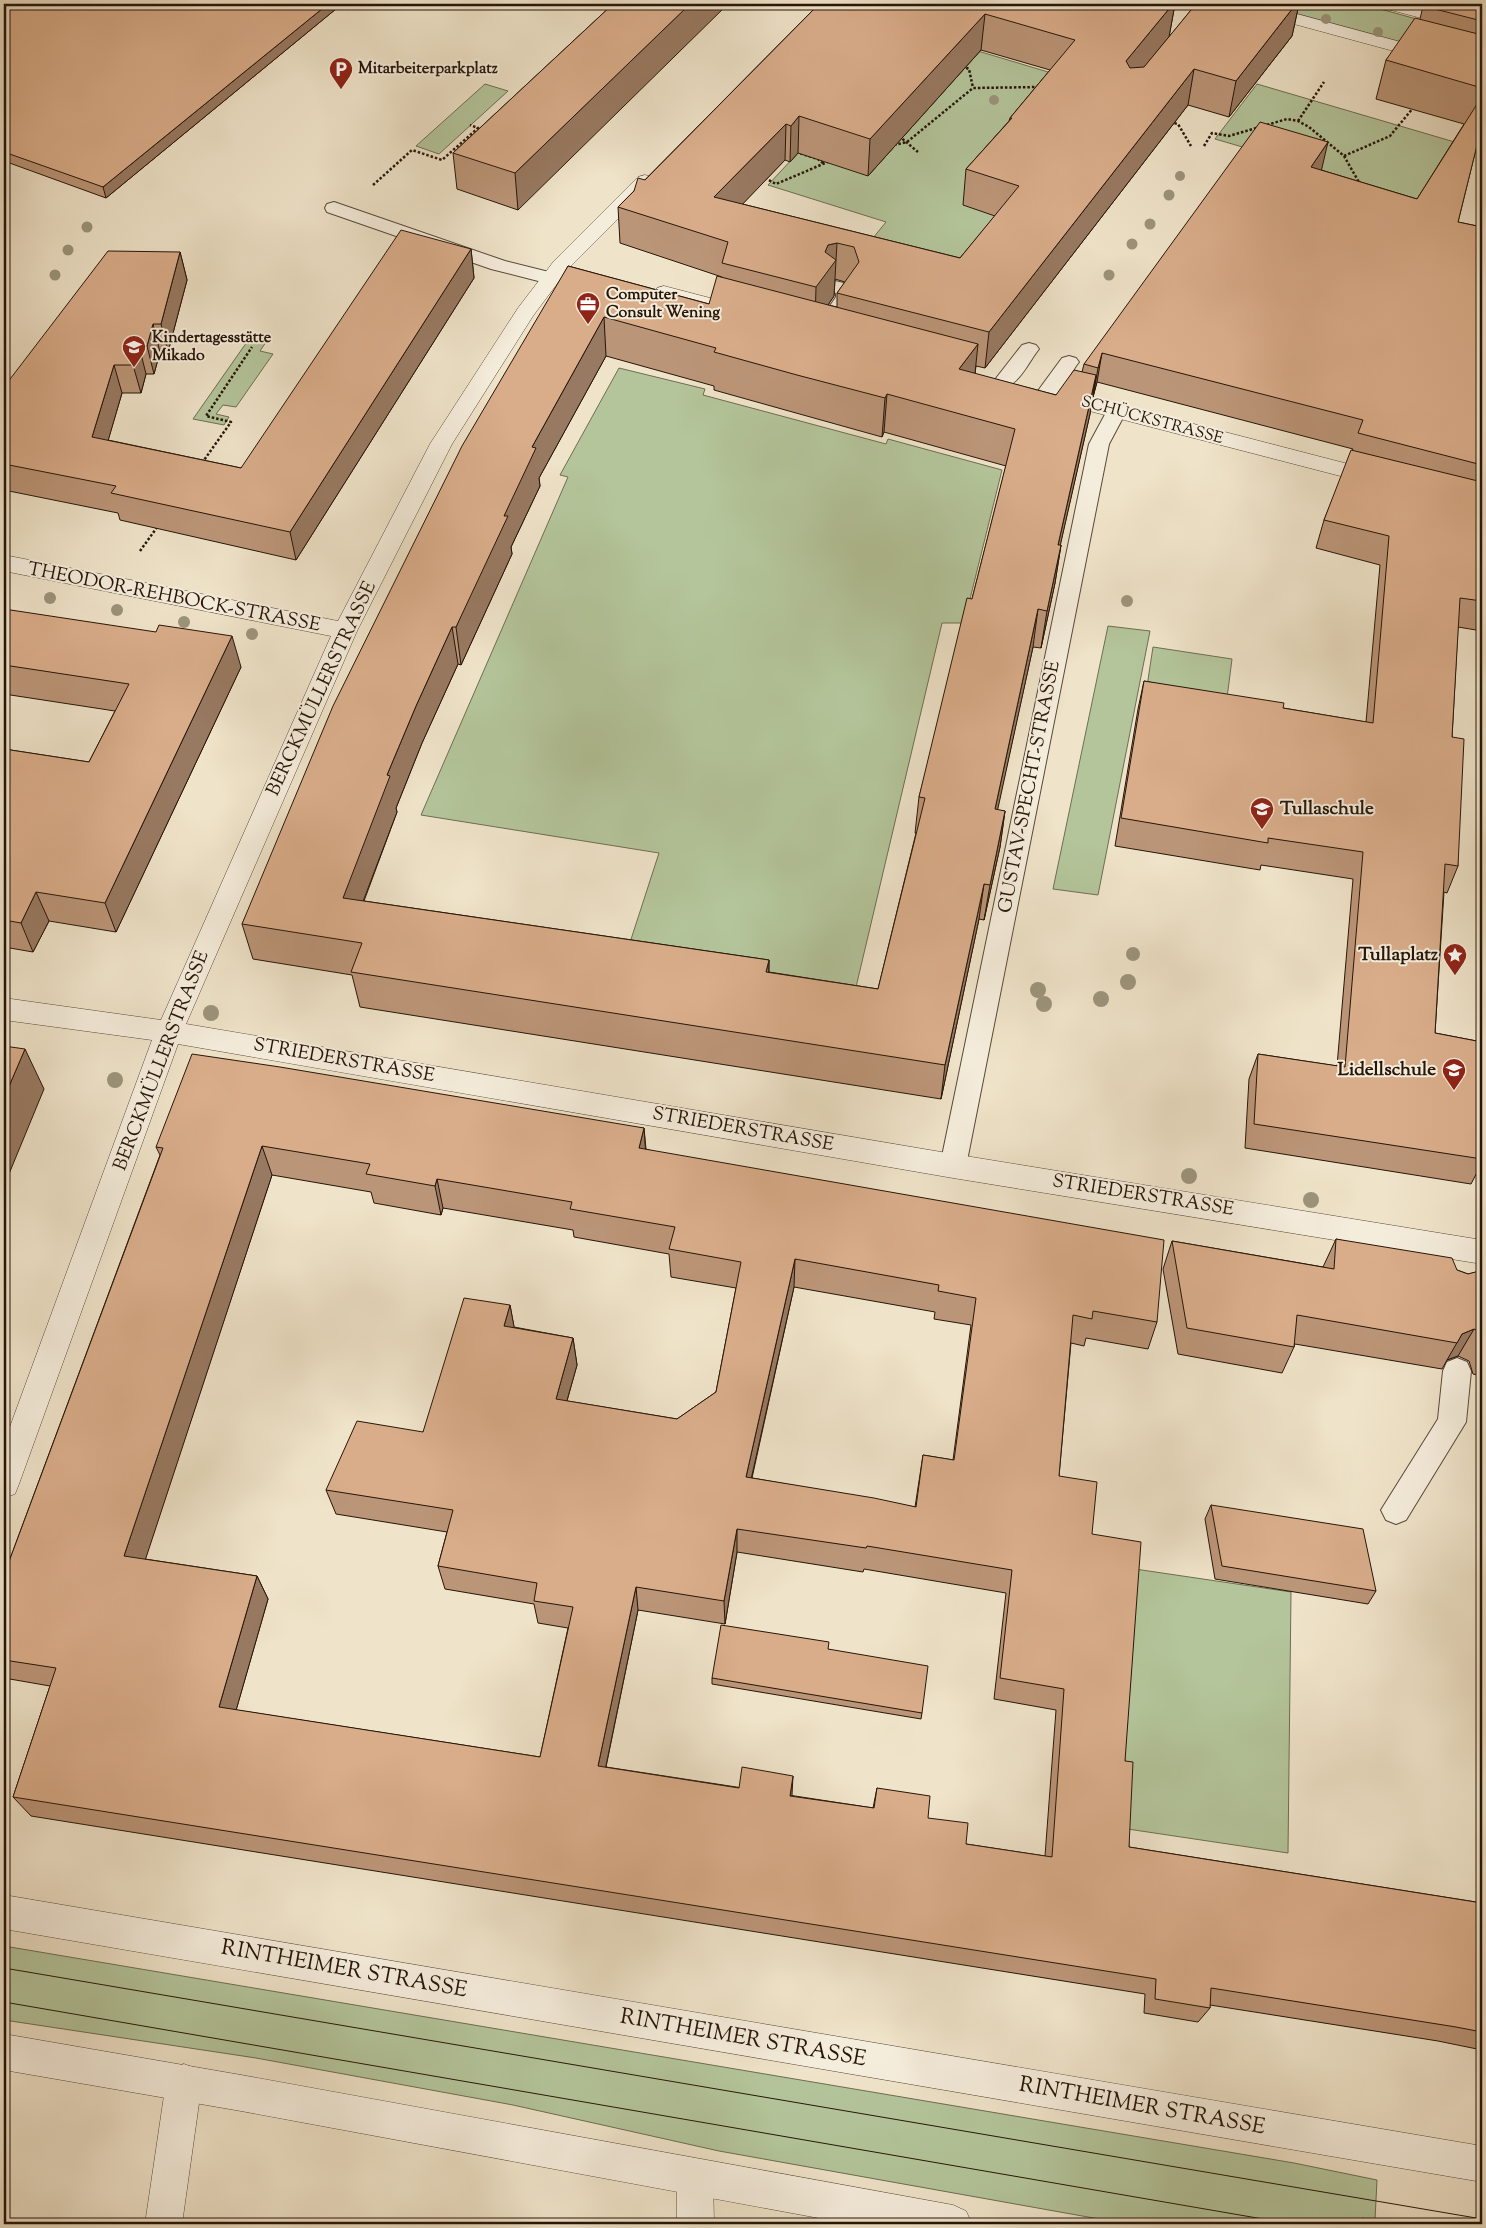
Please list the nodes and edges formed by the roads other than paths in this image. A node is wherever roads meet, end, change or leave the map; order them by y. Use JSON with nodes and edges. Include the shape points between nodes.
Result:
{"nodes":[{"id":1,"x":1241,"y":4,"type":"edge"},
{"id":2,"x":1389,"y":4,"type":"edge"},
{"id":3,"x":1482,"y":29,"type":"edge"},
{"id":4,"x":1482,"y":70,"type":"edge"},
{"id":5,"x":656,"y":169,"type":"edge"},
{"id":6,"x":338,"y":210,"type":"road end"},
{"id":7,"x":564,"y":271,"type":"junction"},
{"id":8,"x":835,"y":287,"type":"edge"},
{"id":9,"x":648,"y":288,"type":"edge"},
{"id":10,"x":763,"y":318,"type":"edge"},
{"id":11,"x":821,"y":334,"type":"edge"},
{"id":12,"x":1028,"y":350,"type":"dead end"},
{"id":13,"x":1069,"y":362,"type":"dead end"},
{"id":14,"x":1018,"y":385,"type":"junction"},
{"id":15,"x":1116,"y":412,"type":"junction"},
{"id":16,"x":1395,"y":483,"type":"edge"},
{"id":17,"x":4,"y":563,"type":"edge"},
{"id":18,"x":345,"y":632,"type":"junction"},
{"id":19,"x":4,"y":1009,"type":"edge"},
{"id":20,"x":169,"y":1032,"type":"junction"},
{"id":21,"x":953,"y":1166,"type":"junction"},
{"id":22,"x":1482,"y":1252,"type":"edge"},
{"id":23,"x":1457,"y":1372,"type":"edge"},
{"id":24,"x":4,"y":1484,"type":"edge"},
{"id":25,"x":1396,"y":1510,"type":"dead end"},
{"id":26,"x":4,"y":1912,"type":"edge"},
{"id":27,"x":4,"y":2052,"type":"edge"},
{"id":28,"x":184,"y":2082,"type":"junction"},
{"id":29,"x":1482,"y":2164,"type":"edge"},
{"id":30,"x":695,"y":2178,"type":"junction"},
{"id":31,"x":163,"y":2224,"type":"edge"},
{"id":32,"x":696,"y":2224,"type":"edge"},
{"id":33,"x":953,"y":2224,"type":"edge"}],
"edges":[{"from":1,"to":4,"type":"street"},
{"from":2,"to":3,"type":"street"},
{"from":5,"to":7,"type":"street","name":"BERCKMÜLLERSTRASSE"},
{"from":6,"to":7,"type":"lane","via":[[498,265]]},
{"from":7,"to":18,"type":"street","name":"BERCKMÜLLERSTRASSE","via":[[520,321],[440,444]]},
{"from":8,"to":11,"type":"lane","via":[[845,289],[846,297]]},
{"from":9,"to":10,"type":"street"},
{"from":12,"to":14,"type":"lane"},
{"from":13,"to":14,"type":"lane"},
{"from":14,"to":15,"type":"street","name":"SCHÜCKSTRASSE"},
{"from":15,"to":16,"type":"street","name":"SCHÜCKSTRASSE"},
{"from":15,"to":21,"type":"lane","name":"GUSTAV-SPECHT-STRASSE","via":[[1099,444]]},
{"from":17,"to":18,"type":"street","name":"THEODOR-REHBOCK-STRASSE"},
{"from":18,"to":20,"type":"street","name":"BERCKMÜLLERSTRASSE"},
{"from":19,"to":20,"type":"street","name":"STRIEDERSTRASSE"},
{"from":20,"to":21,"type":"street","name":"STRIEDERSTRASSE"},
{"from":20,"to":24,"type":"street","name":"BERCKMÜLLERSTRASSE"},
{"from":21,"to":22,"type":"street","name":"STRIEDERSTRASSE","via":[[1238,1211],[1451,1258]]},
{"from":23,"to":25,"type":"lane","via":[[1452,1422]]},
{"from":26,"to":29,"type":"street","name":"RINTHEIMER STRASSE"},
{"from":27,"to":28,"type":"street"},
{"from":28,"to":30,"type":"street"},
{"from":28,"to":31,"type":"street"},
{"from":30,"to":32,"type":"street"},
{"from":30,"to":33,"type":"street"}]}
